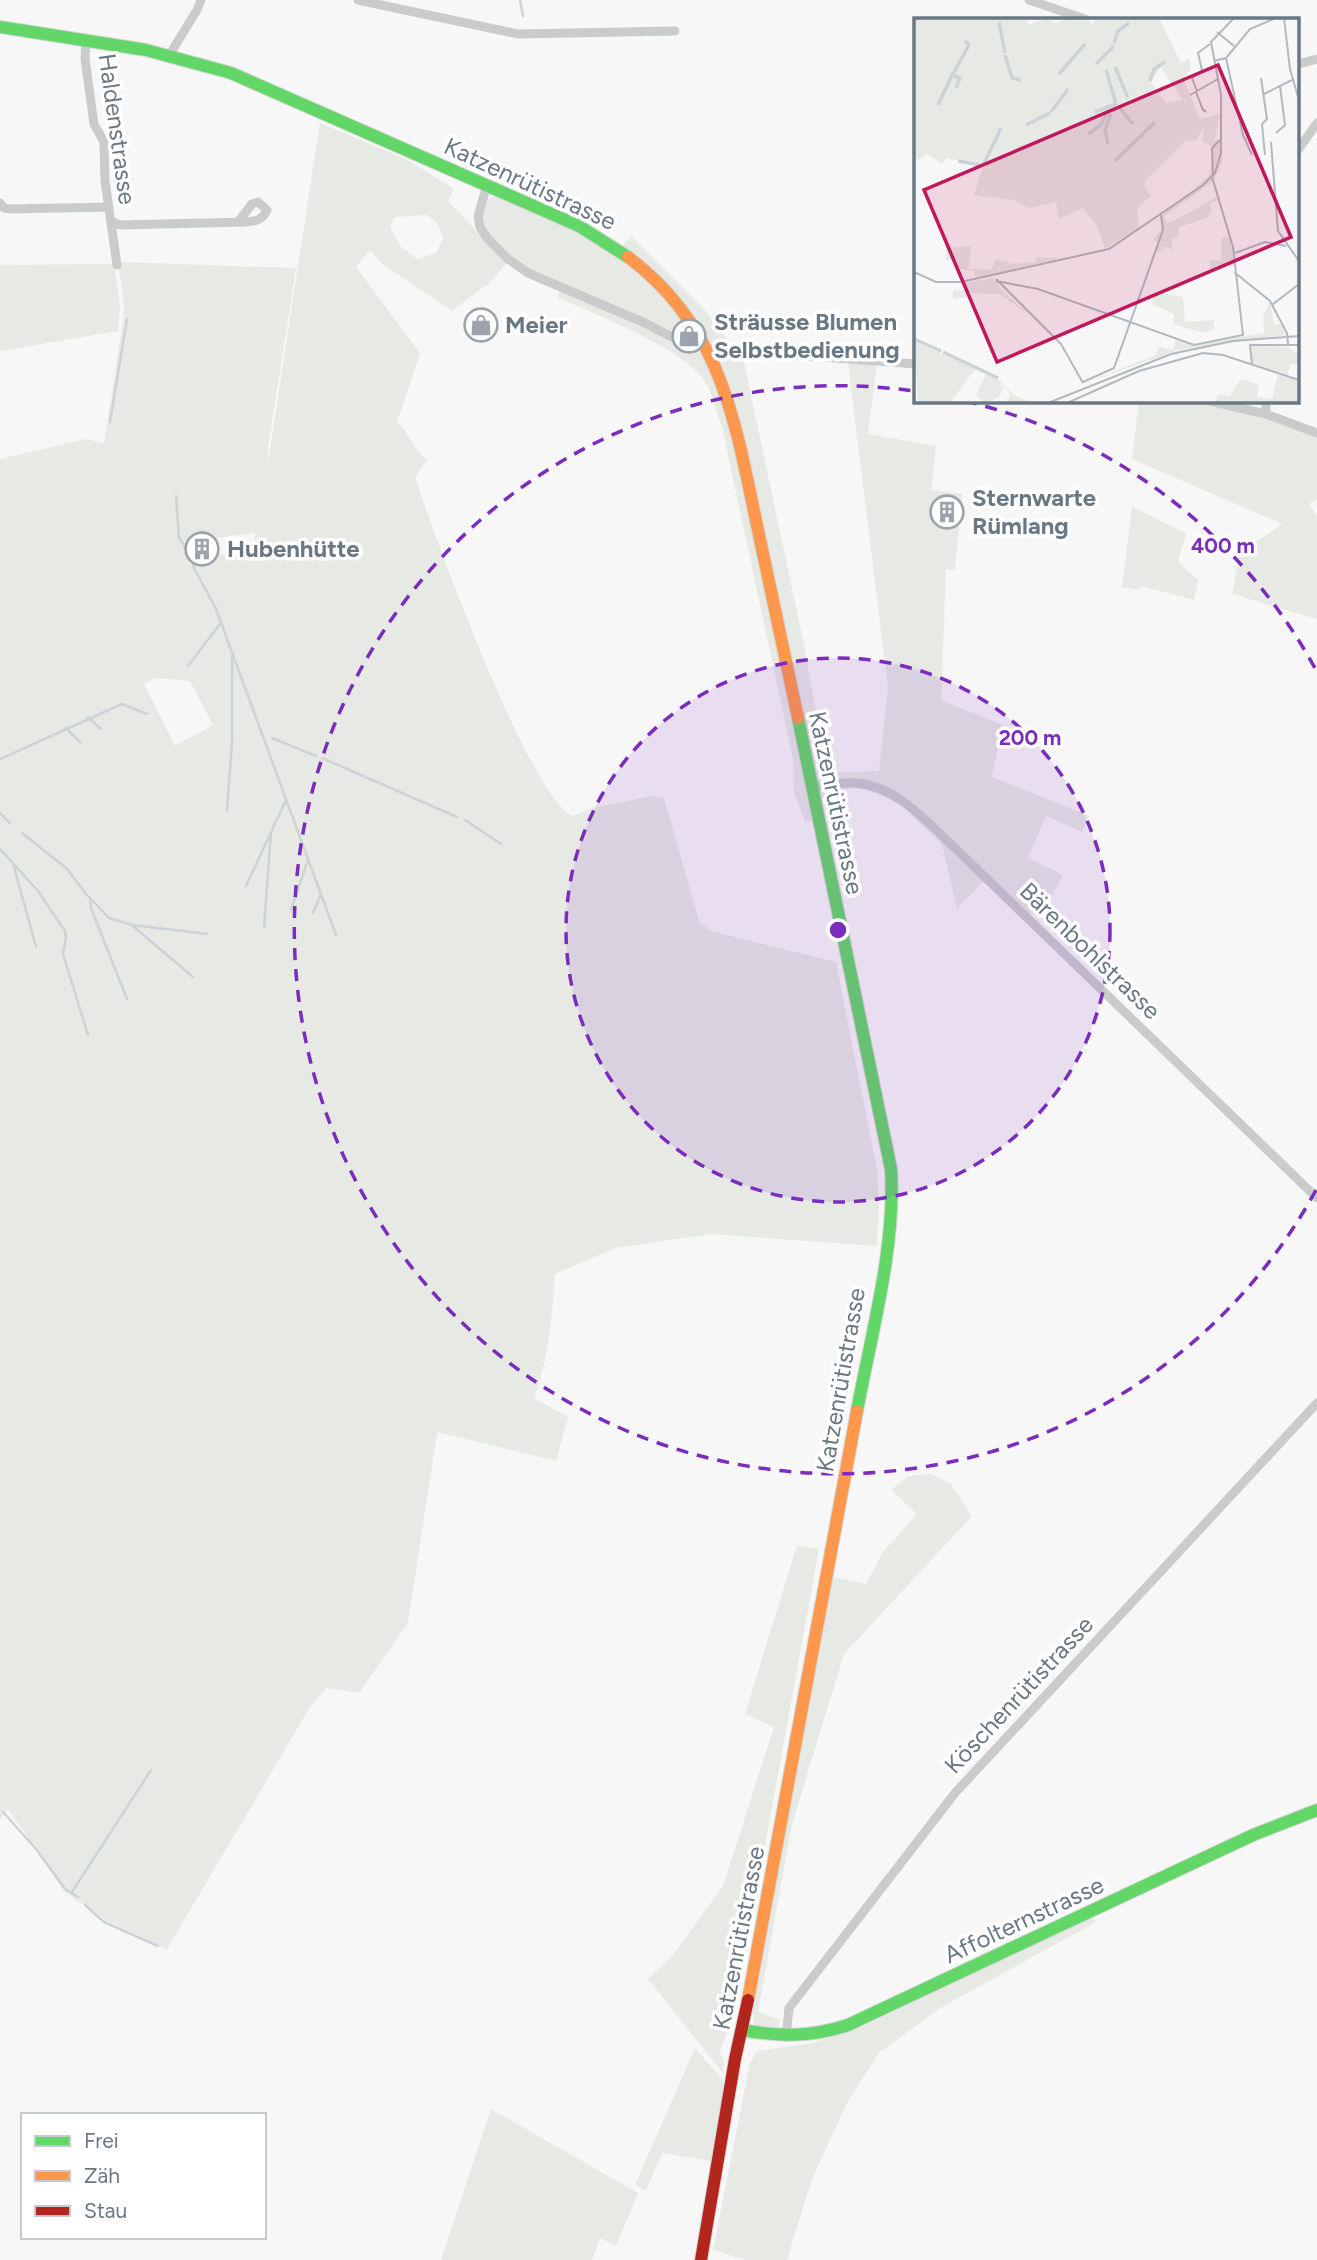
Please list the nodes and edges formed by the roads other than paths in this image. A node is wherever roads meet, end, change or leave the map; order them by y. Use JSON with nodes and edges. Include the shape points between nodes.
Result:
{"nodes":[{"id":1,"x":201,"y":0,"type":"edge"},
{"id":2,"x":358,"y":0,"type":"edge"},
{"id":3,"x":1029,"y":0,"type":"edge"},
{"id":4,"x":1082,"y":18,"type":"edge"},
{"id":5,"x":0,"y":27,"type":"edge"},
{"id":6,"x":675,"y":31,"type":"dead end"},
{"id":7,"x":86,"y":41,"type":"junction"},
{"id":8,"x":170,"y":54,"type":"junction"},
{"id":9,"x":1317,"y":59,"type":"edge"},
{"id":10,"x":1300,"y":63,"type":"edge"},
{"id":11,"x":1317,"y":123,"type":"edge"},
{"id":12,"x":1300,"y":147,"type":"edge"},
{"id":13,"x":486,"y":186,"type":"junction"},
{"id":14,"x":0,"y":203,"type":"edge"},
{"id":15,"x":109,"y":207,"type":"junction"},
{"id":16,"x":111,"y":221,"type":"junction"},
{"id":17,"x":238,"y":222,"type":"dead end"},
{"id":18,"x":117,"y":265,"type":"dead end"},
{"id":19,"x":706,"y":346,"type":"junction"},
{"id":20,"x":914,"y":364,"type":"edge"},
{"id":21,"x":1214,"y":402,"type":"edge"},
{"id":22,"x":1266,"y":402,"type":"edge"},
{"id":23,"x":1266,"y":414,"type":"junction"},
{"id":24,"x":1317,"y":433,"type":"edge"},
{"id":25,"x":811,"y":787,"type":"junction"},
{"id":26,"x":1317,"y":1198,"type":"edge"},
{"id":27,"x":1317,"y":1403,"type":"edge"},
{"id":28,"x":1317,"y":1810,"type":"edge"},
{"id":29,"x":743,"y":2030,"type":"junction"},
{"id":30,"x":786,"y":2037,"type":"junction"},
{"id":31,"x":701,"y":2260,"type":"edge"}],
"edges":[{"from":1,"to":8,"type":"street"},
{"from":2,"to":6,"type":"street","via":[[518,34]]},
{"from":3,"to":4,"type":"street"},
{"from":5,"to":7,"type":"street","name":"Katzenrütistrasse"},
{"from":7,"to":8,"type":"street","name":"Katzenrütistrasse"},
{"from":7,"to":15,"type":"street","name":"Haldenstrasse","via":[[94,124],[104,142]]},
{"from":8,"to":13,"type":"street","name":"Katzenrütistrasse","via":[[231,73]]},
{"from":9,"to":10,"type":"street"},
{"from":11,"to":12,"type":"street"},
{"from":13,"to":19,"type":"street","name":"Katzenrütistrasse","via":[[579,226],[623,252],[675,299]]},
{"from":13,"to":19,"type":"street","via":[[478,216],[480,227],[517,266],[687,345]]},
{"from":14,"to":15,"type":"street","via":[[11,209]]},
{"from":15,"to":16,"type":"street","name":"Haldenstrasse"},
{"from":16,"to":17,"type":"street","via":[[120,225]]},
{"from":16,"to":18,"type":"street","name":"Haldenstrasse"},
{"from":19,"to":20,"type":"street"},
{"from":19,"to":25,"type":"street","name":"Katzenrütistrasse","via":[[735,427]]},
{"from":21,"to":23,"type":"street"},
{"from":22,"to":23,"type":"street"},
{"from":23,"to":24,"type":"street"},
{"from":25,"to":26,"type":"street","name":"Bärenbohlstrasse","via":[[859,783],[900,799]]},
{"from":25,"to":29,"type":"street","name":"Katzenrütistrasse","via":[[891,1169],[892,1203]]},
{"from":27,"to":30,"type":"street","name":"Köschenrütistrasse","via":[[955,1793],[789,2008]]},
{"from":28,"to":30,"type":"street","name":"Affolternstrasse","via":[[1253,1835],[848,2025],[812,2036]]},
{"from":29,"to":30,"type":"street","name":"Affolternstrasse"},
{"from":29,"to":31,"type":"street","name":"Katzenrütistrasse"}]}
